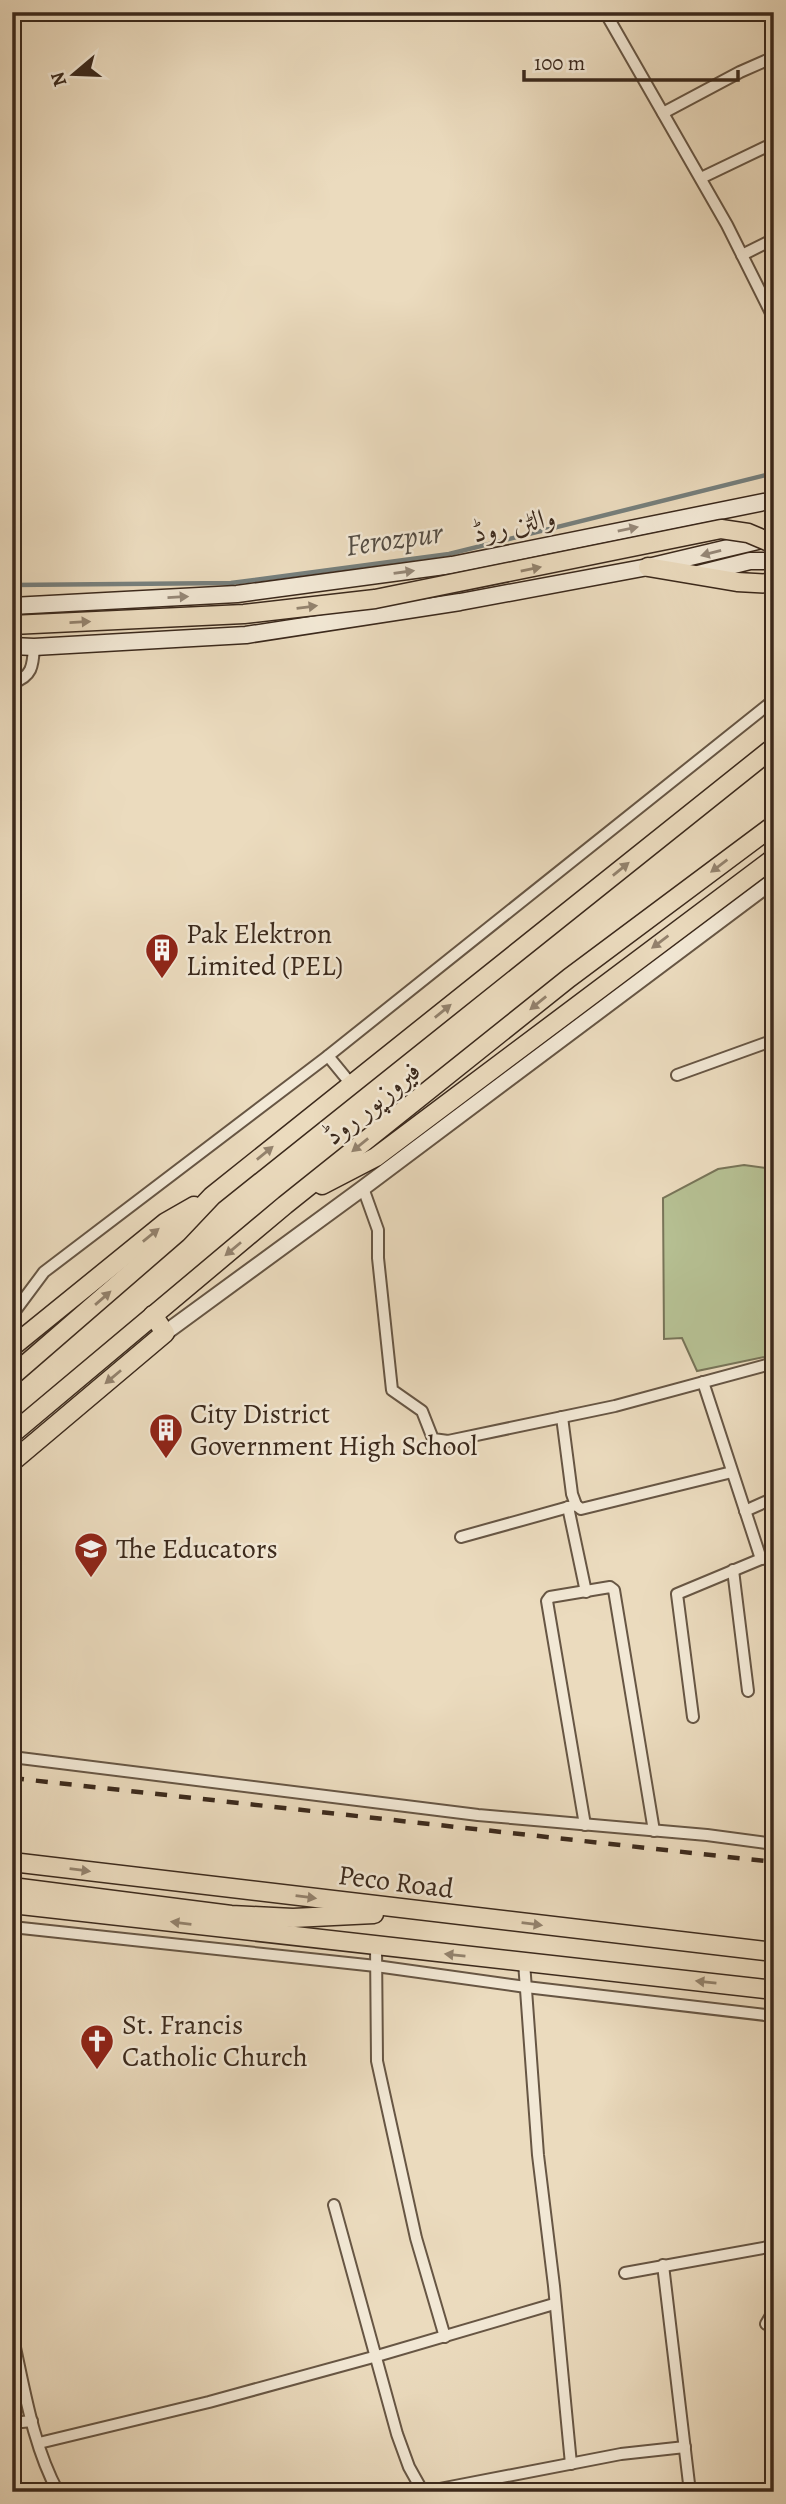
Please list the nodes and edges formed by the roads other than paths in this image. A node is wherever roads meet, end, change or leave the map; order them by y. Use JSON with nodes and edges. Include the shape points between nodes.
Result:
{"nodes":[{"id":1,"x":610,"y":14,"type":"edge"},
{"id":2,"x":774,"y":57,"type":"edge"},
{"id":3,"x":663,"y":113,"type":"junction"},
{"id":4,"x":774,"y":143,"type":"edge"},
{"id":5,"x":701,"y":178,"type":"junction"},
{"id":6,"x":774,"y":239,"type":"edge"},
{"id":7,"x":742,"y":256,"type":"junction"},
{"id":8,"x":774,"y":319,"type":"edge"},
{"id":9,"x":774,"y":500,"type":"edge"},
{"id":10,"x":774,"y":537,"type":"edge"},
{"id":11,"x":774,"y":544,"type":"edge"},
{"id":12,"x":774,"y":561,"type":"edge"},
{"id":13,"x":648,"y":567,"type":"junction"},
{"id":14,"x":694,"y":575,"type":"junction"},
{"id":15,"x":774,"y":584,"type":"edge"},
{"id":16,"x":12,"y":606,"type":"edge"},
{"id":17,"x":12,"y":625,"type":"edge"},
{"id":18,"x":12,"y":646,"type":"edge"},
{"id":19,"x":34,"y":647,"type":"junction"},
{"id":20,"x":12,"y":682,"type":"edge"},
{"id":21,"x":774,"y":700,"type":"edge"},
{"id":22,"x":774,"y":747,"type":"edge"},
{"id":23,"x":774,"y":825,"type":"edge"},
{"id":24,"x":774,"y":858,"type":"edge"},
{"id":25,"x":774,"y":880,"type":"edge"},
{"id":26,"x":774,"y":1040,"type":"edge"},
{"id":27,"x":328,"y":1056,"type":"junction"},
{"id":28,"x":677,"y":1075,"type":"dead end"},
{"id":29,"x":351,"y":1084,"type":"junction"},
{"id":30,"x":363,"y":1188,"type":"junction"},
{"id":31,"x":212,"y":1196,"type":"junction"},
{"id":32,"x":285,"y":1205,"type":"junction"},
{"id":33,"x":12,"y":1315,"type":"edge"},
{"id":34,"x":153,"y":1315,"type":"junction"},
{"id":35,"x":165,"y":1333,"type":"junction"},
{"id":36,"x":12,"y":1348,"type":"edge"},
{"id":37,"x":774,"y":1363,"type":"edge"},
{"id":38,"x":12,"y":1376,"type":"edge"},
{"id":39,"x":703,"y":1382,"type":"junction"},
{"id":40,"x":562,"y":1417,"type":"junction"},
{"id":41,"x":12,"y":1434,"type":"edge"},
{"id":42,"x":12,"y":1462,"type":"edge"},
{"id":43,"x":732,"y":1472,"type":"junction"},
{"id":44,"x":774,"y":1498,"type":"edge"},
{"id":45,"x":572,"y":1506,"type":"junction"},
{"id":46,"x":745,"y":1511,"type":"junction"},
{"id":47,"x":461,"y":1537,"type":"dead end"},
{"id":48,"x":774,"y":1557,"type":"edge"},
{"id":49,"x":761,"y":1559,"type":"junction"},
{"id":50,"x":733,"y":1570,"type":"junction"},
{"id":51,"x":586,"y":1592,"type":"junction"},
{"id":52,"x":748,"y":1691,"type":"dead end"},
{"id":53,"x":693,"y":1717,"type":"dead end"},
{"id":54,"x":12,"y":1757,"type":"edge"},
{"id":55,"x":585,"y":1825,"type":"junction"},
{"id":56,"x":654,"y":1831,"type":"junction"},
{"id":57,"x":774,"y":1844,"type":"edge"},
{"id":58,"x":12,"y":1862,"type":"edge"},
{"id":59,"x":12,"y":1888,"type":"edge"},
{"id":60,"x":12,"y":1904,"type":"edge"},
{"id":61,"x":422,"y":1911,"type":"junction"},
{"id":62,"x":96,"y":1913,"type":"junction"},
{"id":63,"x":12,"y":1927,"type":"edge"},
{"id":64,"x":92,"y":1936,"type":"junction"},
{"id":65,"x":376,"y":1946,"type":"junction"},
{"id":66,"x":774,"y":1952,"type":"edge"},
{"id":67,"x":524,"y":1962,"type":"junction"},
{"id":68,"x":376,"y":1966,"type":"junction"},
{"id":69,"x":526,"y":1987,"type":"junction"},
{"id":70,"x":774,"y":1990,"type":"edge"},
{"id":71,"x":774,"y":2016,"type":"edge"},
{"id":72,"x":334,"y":2205,"type":"dead end"},
{"id":73,"x":774,"y":2246,"type":"edge"},
{"id":74,"x":663,"y":2265,"type":"junction"},
{"id":75,"x":625,"y":2273,"type":"dead end"},
{"id":76,"x":554,"y":2304,"type":"junction"},
{"id":77,"x":774,"y":2310,"type":"edge"},
{"id":78,"x":766,"y":2324,"type":"dead end"},
{"id":79,"x":12,"y":2334,"type":"edge"},
{"id":80,"x":445,"y":2337,"type":"junction"},
{"id":81,"x":377,"y":2356,"type":"junction"},
{"id":82,"x":32,"y":2421,"type":"junction"},
{"id":83,"x":12,"y":2423,"type":"edge"},
{"id":84,"x":39,"y":2443,"type":"junction"},
{"id":85,"x":685,"y":2447,"type":"junction"},
{"id":86,"x":570,"y":2464,"type":"junction"},
{"id":87,"x":58,"y":2492,"type":"edge"},
{"id":88,"x":424,"y":2492,"type":"edge"},
{"id":89,"x":690,"y":2492,"type":"edge"}],
"edges":[{"from":1,"to":3,"type":"street"},
{"from":2,"to":3,"type":"street"},
{"from":3,"to":5,"type":"street"},
{"from":4,"to":5,"type":"street"},
{"from":5,"to":7,"type":"street"},
{"from":6,"to":7,"type":"street"},
{"from":7,"to":8,"type":"street"},
{"from":16,"to":9,"type":"main road","name":"والٹن روڈ","one_way":true,"via":[[237,594],[439,567]]},
{"from":10,"to":13,"type":"main road","one_way":true},
{"from":17,"to":11,"type":"main road","one_way":true,"bridge":true,"via":[[244,614],[375,598],[721,529],[748,533]]},
{"from":12,"to":14,"type":"main road","via":[[750,561]]},
{"from":13,"to":14,"type":"main road"},
{"from":13,"to":19,"type":"main road","via":[[246,635]]},
{"from":14,"to":15,"type":"main road"},
{"from":18,"to":19,"type":"main road"},
{"from":19,"to":20,"type":"street","via":[[33,668]]},
{"from":21,"to":27,"type":"street"},
{"from":29,"to":22,"type":"main road","one_way":true},
{"from":23,"to":32,"type":"main road","name":"فیروزپور روڈ","one_way":true,"via":[[569,978]]},
{"from":24,"to":32,"type":"main road","one_way":true,"via":[[376,1157]]},
{"from":25,"to":30,"type":"street"},
{"from":26,"to":28,"type":"street"},
{"from":27,"to":29,"type":"street"},
{"from":27,"to":33,"type":"street","via":[[44,1272]]},
{"from":31,"to":29,"type":"main road","one_way":true},
{"from":30,"to":35,"type":"street"},
{"from":30,"to":40,"type":"street","via":[[378,1230],[392,1390],[422,1411],[433,1439],[448,1441]]},
{"from":36,"to":31,"type":"main road","one_way":true,"via":[[166,1222]]},
{"from":38,"to":31,"type":"main road","one_way":true,"via":[[177,1233]]},
{"from":32,"to":34,"type":"main road","name":"فیروزپور روڈ","one_way":true},
{"from":34,"to":35,"type":"main road"},
{"from":34,"to":41,"type":"main road","name":"فیروزپور روڈ"},
{"from":35,"to":42,"type":"main road","one_way":true},
{"from":37,"to":39,"type":"street"},
{"from":39,"to":40,"type":"street"},
{"from":39,"to":43,"type":"street"},
{"from":40,"to":45,"type":"street"},
{"from":43,"to":45,"type":"street","via":[[581,1509]]},
{"from":43,"to":46,"type":"street"},
{"from":44,"to":46,"type":"street"},
{"from":45,"to":47,"type":"street"},
{"from":45,"to":51,"type":"street"},
{"from":46,"to":49,"type":"street"},
{"from":48,"to":49,"type":"street"},
{"from":49,"to":50,"type":"street"},
{"from":50,"to":52,"type":"street"},
{"from":50,"to":53,"type":"street","via":[[677,1595]]},
{"from":51,"to":55,"type":"street","via":[[547,1601]]},
{"from":51,"to":56,"type":"street","via":[[614,1590]]},
{"from":54,"to":55,"type":"street"},
{"from":55,"to":56,"type":"street"},
{"from":56,"to":57,"type":"street"},
{"from":58,"to":61,"type":"main road","name":"Peco Road","one_way":true},
{"from":59,"to":61,"type":"main road","via":[[232,1915],[293,1918]]},
{"from":60,"to":62,"type":"main road"},
{"from":61,"to":66,"type":"main road","name":"Peco Road","one_way":true},
{"from":62,"to":64,"type":"street"},
{"from":65,"to":62,"type":"main road","one_way":true},
{"from":63,"to":64,"type":"street"},
{"from":64,"to":68,"type":"street"},
{"from":67,"to":65,"type":"main road","one_way":true},
{"from":65,"to":68,"type":"street"},
{"from":67,"to":69,"type":"street"},
{"from":70,"to":67,"type":"main road","one_way":true},
{"from":68,"to":69,"type":"street"},
{"from":68,"to":80,"type":"street","via":[[377,2061],[416,2238]]},
{"from":69,"to":71,"type":"street"},
{"from":69,"to":76,"type":"street"},
{"from":72,"to":81,"type":"street"},
{"from":73,"to":74,"type":"street"},
{"from":74,"to":75,"type":"street"},
{"from":74,"to":85,"type":"street"},
{"from":76,"to":80,"type":"street"},
{"from":76,"to":86,"type":"street"},
{"from":77,"to":78,"type":"street"},
{"from":79,"to":82,"type":"street"},
{"from":80,"to":81,"type":"street"},
{"from":81,"to":84,"type":"street"},
{"from":81,"to":88,"type":"street","via":[[397,2434]]},
{"from":82,"to":83,"type":"street"},
{"from":82,"to":84,"type":"street"},
{"from":84,"to":87,"type":"street"},
{"from":85,"to":86,"type":"street"},
{"from":85,"to":89,"type":"street"},
{"from":86,"to":88,"type":"street"}]}
